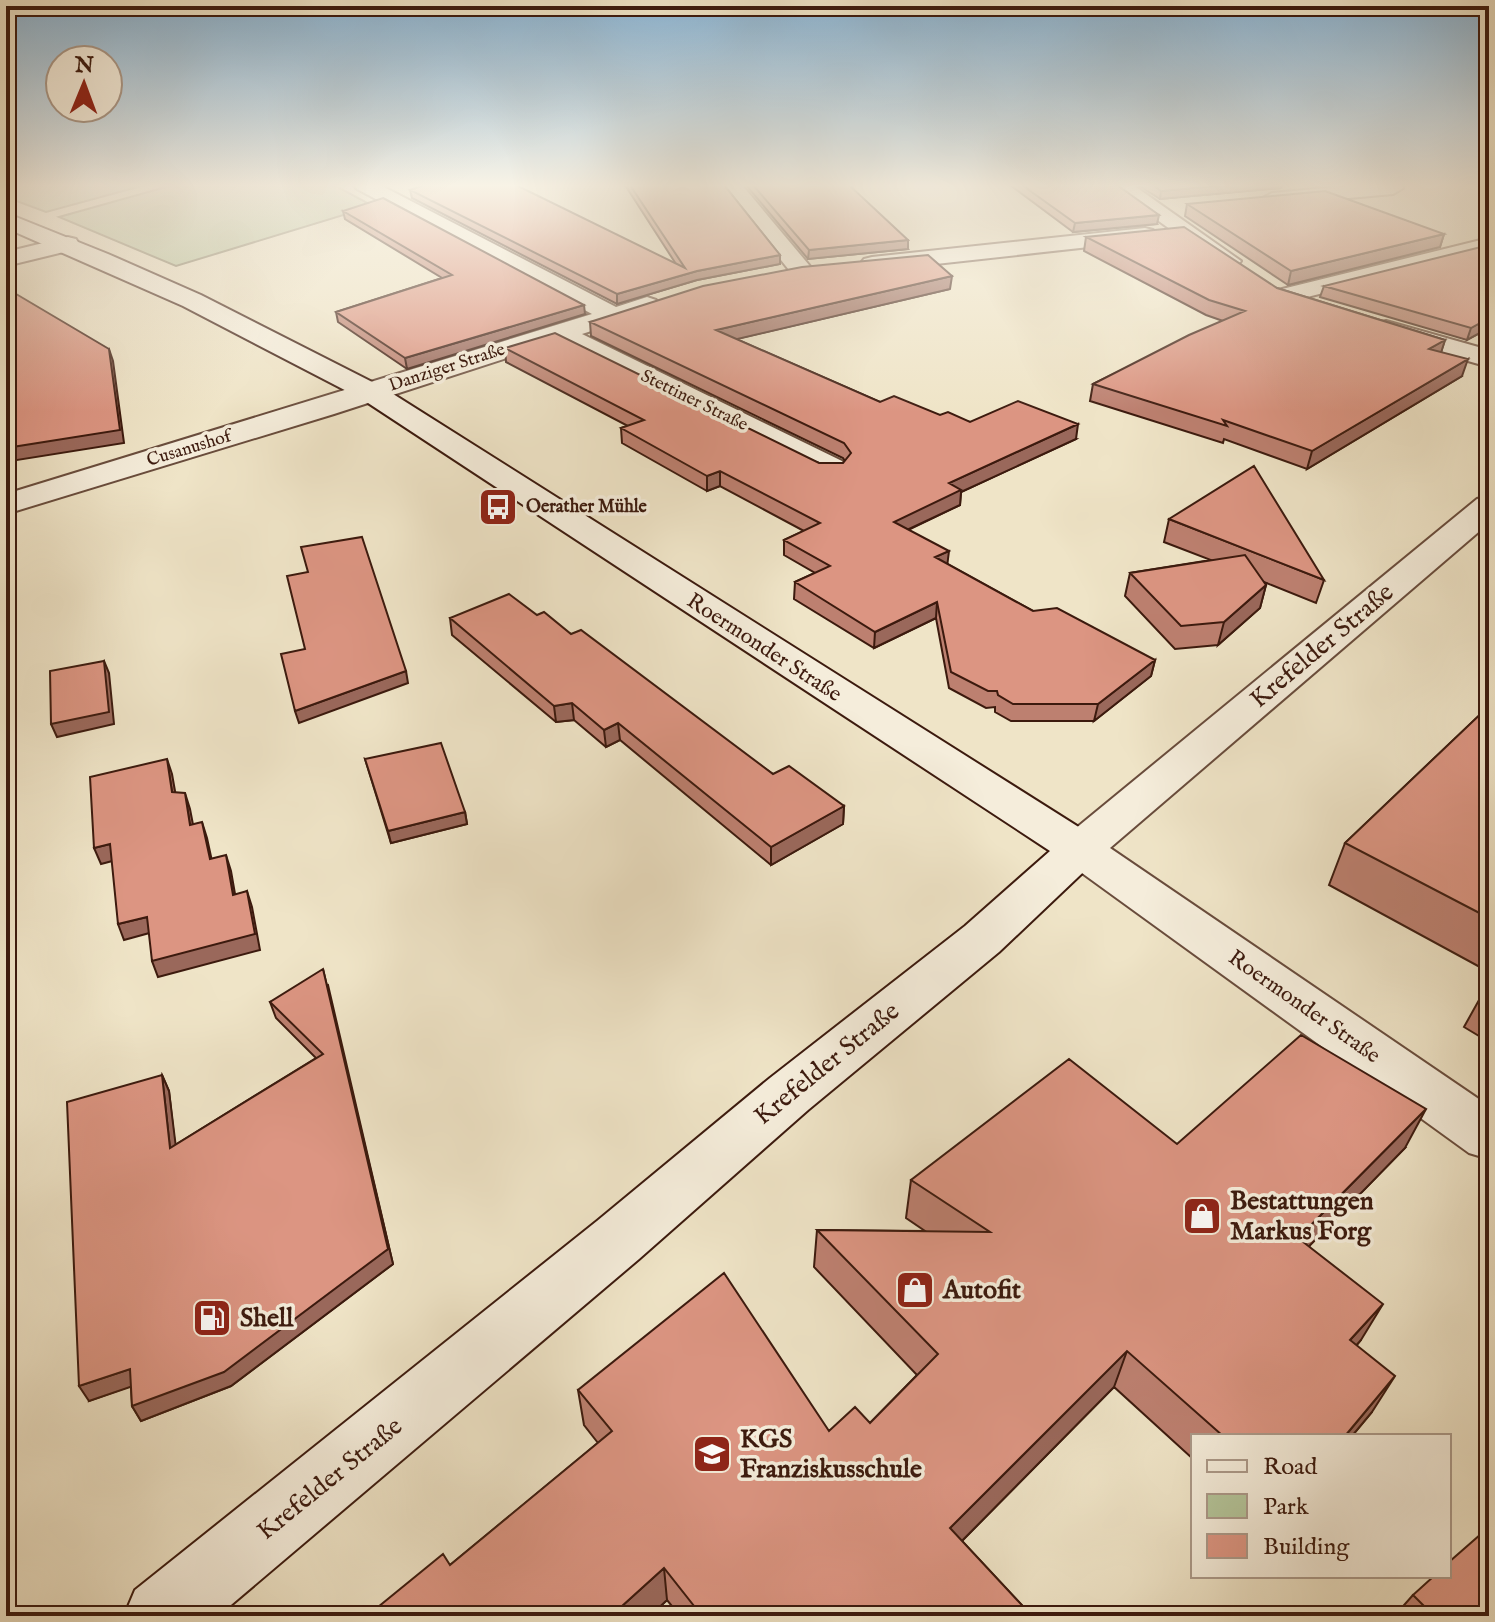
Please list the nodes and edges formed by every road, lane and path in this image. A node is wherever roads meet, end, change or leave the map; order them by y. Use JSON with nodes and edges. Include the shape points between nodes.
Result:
{"nodes":[{"id":1,"x":107,"y":261,"type":"edge"},
{"id":2,"x":508,"y":261,"type":"edge"},
{"id":3,"x":793,"y":261,"type":"edge"},
{"id":4,"x":880,"y":261,"type":"edge"},
{"id":5,"x":1232,"y":261,"type":"edge"},
{"id":6,"x":1416,"y":261,"type":"edge"},
{"id":7,"x":801,"y":270,"type":"junction"},
{"id":8,"x":1244,"y":271,"type":"edge"},
{"id":9,"x":776,"y":274,"type":"edge"},
{"id":10,"x":670,"y":298,"type":"edge"},
{"id":11,"x":1320,"y":310,"type":"edge"},
{"id":12,"x":614,"y":316,"type":"junction"},
{"id":13,"x":1366,"y":323,"type":"edge"},
{"id":14,"x":558,"y":333,"type":"junction"},
{"id":15,"x":1489,"y":359,"type":"edge"},
{"id":16,"x":372,"y":393,"type":"junction"},
{"id":17,"x":831,"y":468,"type":"edge"},
{"id":18,"x":6,"y":504,"type":"edge"},
{"id":19,"x":1489,"y":506,"type":"edge"},
{"id":20,"x":1080,"y":849,"type":"junction"},
{"id":21,"x":1489,"y":1136,"type":"edge"},
{"id":22,"x":161,"y":1616,"type":"edge"}],
"edges":[{"from":1,"to":16,"type":"street","name":"Roermonder Straße","via":[[260,331]]},
{"from":2,"to":12,"type":"street"},
{"from":3,"to":7,"type":"street"},
{"from":4,"to":7,"type":"street"},
{"from":5,"to":8,"type":"street"},
{"from":6,"to":11,"type":"street","via":[[1276,291]]},
{"from":7,"to":9,"type":"street"},
{"from":10,"to":12,"type":"street","name":"Danziger Straße"},
{"from":12,"to":14,"type":"street","name":"Danziger Straße"},
{"from":13,"to":15,"type":"street"},
{"from":14,"to":16,"type":"street","name":"Danziger Straße"},
{"from":14,"to":17,"type":"street","name":"Stettiner Straße"},
{"from":16,"to":18,"type":"street","name":"Cusanushof"},
{"from":16,"to":20,"type":"street","name":"Roermonder Straße"},
{"from":19,"to":20,"type":"street","name":"Krefelder Straße"},
{"from":20,"to":21,"type":"street","name":"Roermonder Straße"},
{"from":20,"to":22,"type":"street","name":"Krefelder Straße","via":[[982,939]]}]}
